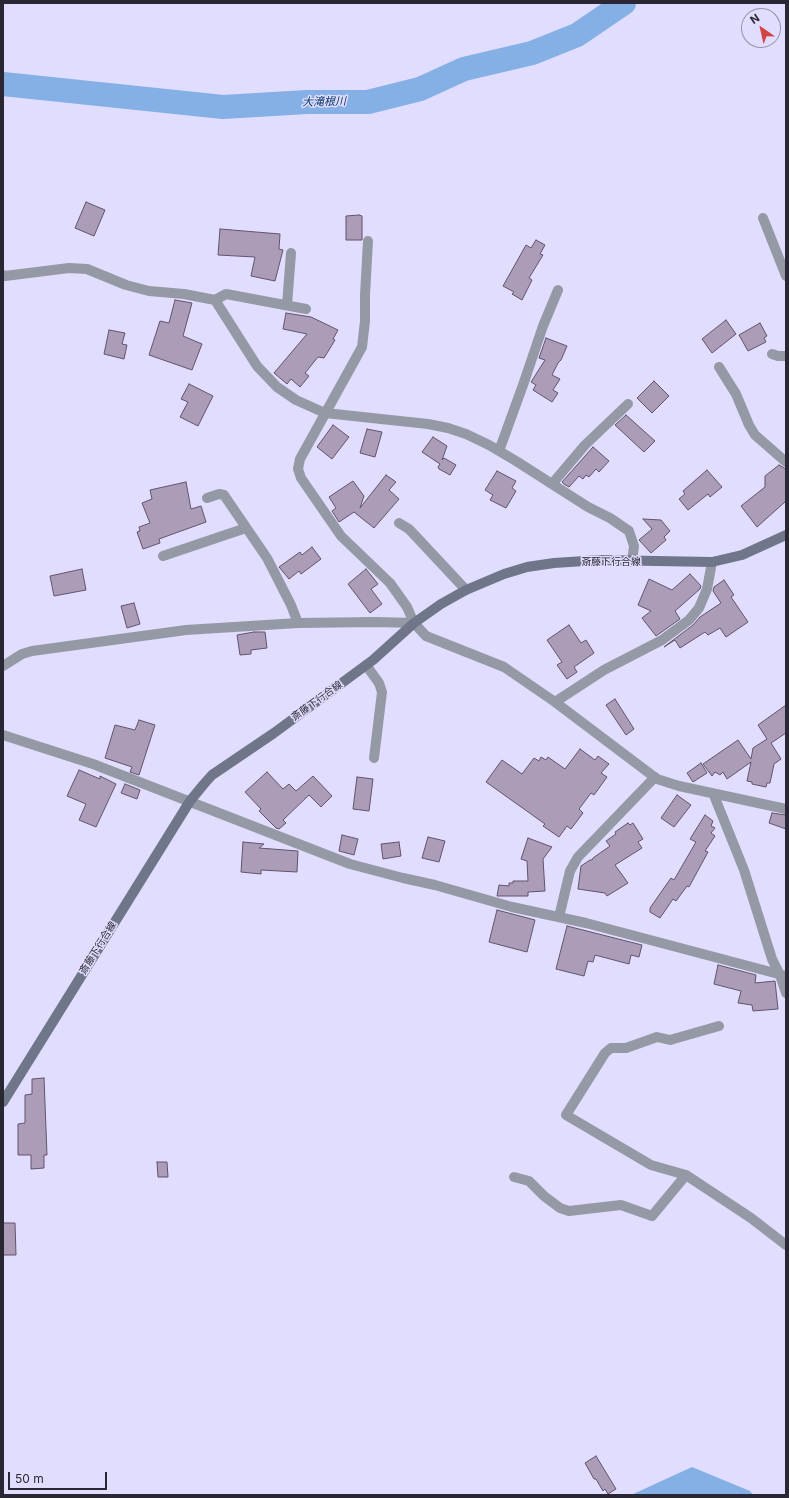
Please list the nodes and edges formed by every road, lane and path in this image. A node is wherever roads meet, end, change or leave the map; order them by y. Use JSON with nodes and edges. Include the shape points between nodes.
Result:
{"nodes":[{"id":1,"x":763,"y":218,"type":"dead end"},
{"id":2,"x":368,"y":241,"type":"dead end"},
{"id":3,"x":291,"y":253,"type":"dead end"},
{"id":4,"x":4,"y":276,"type":"edge"},
{"id":5,"x":786,"y":276,"type":"edge"},
{"id":6,"x":558,"y":290,"type":"dead end"},
{"id":7,"x":215,"y":300,"type":"junction"},
{"id":8,"x":287,"y":305,"type":"junction"},
{"id":9,"x":306,"y":309,"type":"dead end"},
{"id":10,"x":772,"y":354,"type":"dead end"},
{"id":11,"x":786,"y":356,"type":"edge"},
{"id":12,"x":719,"y":366,"type":"dead end"},
{"id":13,"x":628,"y":404,"type":"dead end"},
{"id":14,"x":325,"y":413,"type":"junction"},
{"id":15,"x":499,"y":451,"type":"junction"},
{"id":16,"x":786,"y":462,"type":"edge"},
{"id":17,"x":552,"y":484,"type":"junction"},
{"id":18,"x":208,"y":498,"type":"dead end"},
{"id":19,"x":400,"y":523,"type":"dead end"},
{"id":20,"x":246,"y":528,"type":"junction"},
{"id":21,"x":786,"y":535,"type":"edge"},
{"id":22,"x":163,"y":556,"type":"dead end"},
{"id":23,"x":632,"y":562,"type":"junction"},
{"id":24,"x":712,"y":562,"type":"junction"},
{"id":25,"x":466,"y":590,"type":"junction"},
{"id":26,"x":298,"y":623,"type":"junction"},
{"id":27,"x":414,"y":623,"type":"junction"},
{"id":28,"x":366,"y":665,"type":"junction"},
{"id":29,"x":3,"y":666,"type":"edge"},
{"id":30,"x":555,"y":702,"type":"junction"},
{"id":31,"x":3,"y":735,"type":"edge"},
{"id":32,"x":374,"y":758,"type":"dead end"},
{"id":33,"x":654,"y":777,"type":"junction"},
{"id":34,"x":713,"y":793,"type":"junction"},
{"id":35,"x":190,"y":801,"type":"junction"},
{"id":36,"x":786,"y":809,"type":"edge"},
{"id":37,"x":559,"y":917,"type":"junction"},
{"id":38,"x":783,"y":975,"type":"edge"},
{"id":39,"x":786,"y":992,"type":"edge"},
{"id":40,"x":719,"y":1026,"type":"dead end"},
{"id":41,"x":3,"y":1102,"type":"edge"},
{"id":42,"x":686,"y":1175,"type":"junction"},
{"id":43,"x":514,"y":1177,"type":"dead end"},
{"id":44,"x":786,"y":1245,"type":"edge"}],
"edges":[{"from":1,"to":5,"type":"street"},
{"from":2,"to":14,"type":"street","via":[[362,347]]},
{"from":3,"to":8,"type":"street"},
{"from":4,"to":7,"type":"street","via":[[69,268],[87,269],[126,285],[149,291]]},
{"from":6,"to":15,"type":"street"},
{"from":7,"to":8,"type":"street","via":[[226,294]]},
{"from":7,"to":14,"type":"street","via":[[257,366],[277,387],[296,400]]},
{"from":8,"to":9,"type":"street"},
{"from":10,"to":11,"type":"street"},
{"from":12,"to":16,"type":"street","via":[[736,394],[755,435]]},
{"from":13,"to":17,"type":"street","via":[[585,445]]},
{"from":14,"to":15,"type":"street","via":[[448,428]]},
{"from":14,"to":27,"type":"street","via":[[300,459],[298,469],[301,478],[340,536],[390,582],[407,607]]},
{"from":15,"to":17,"type":"street"},
{"from":17,"to":23,"type":"street","via":[[629,531],[634,546]]},
{"from":18,"to":20,"type":"street","via":[[224,495]]},
{"from":19,"to":25,"type":"street","via":[[409,529]]},
{"from":20,"to":22,"type":"street"},
{"from":20,"to":26,"type":"street","via":[[267,558]]},
{"from":21,"to":24,"type":"main road","name":"斎藤下行合線","via":[[742,555]]},
{"from":23,"to":24,"type":"main road","name":"斎藤下行合線"},
{"from":23,"to":25,"type":"main road","name":"斎藤下行合線","via":[[578,561],[527,567]]},
{"from":24,"to":30,"type":"street","via":[[707,589],[699,608],[689,620],[662,640],[604,670]]},
{"from":25,"to":27,"type":"main road","name":"斎藤下行合線"},
{"from":26,"to":27,"type":"street"},
{"from":26,"to":29,"type":"street","via":[[186,630],[59,647],[22,654]]},
{"from":27,"to":28,"type":"main road","name":"斎藤下行合線"},
{"from":27,"to":30,"type":"street","via":[[426,636],[504,667]]},
{"from":28,"to":32,"type":"street","via":[[379,683],[382,692]]},
{"from":28,"to":35,"type":"main road","name":"斎藤下行合線","via":[[212,775]]},
{"from":30,"to":33,"type":"street"},
{"from":31,"to":35,"type":"street","via":[[93,764]]},
{"from":33,"to":34,"type":"street","via":[[678,786]]},
{"from":33,"to":37,"type":"street","via":[[578,858],[570,871]]},
{"from":34,"to":36,"type":"street"},
{"from":34,"to":38,"type":"street","via":[[744,870],[772,959]]},
{"from":35,"to":37,"type":"street","via":[[350,864]]},
{"from":35,"to":41,"type":"main road","name":"斎藤下行合線"},
{"from":37,"to":38,"type":"street"},
{"from":38,"to":39,"type":"street"},
{"from":40,"to":42,"type":"street","via":[[670,1040],[657,1037],[626,1048],[611,1048],[605,1053],[566,1115],[651,1165]]},
{"from":42,"to":43,"type":"street","via":[[652,1216],[621,1205],[569,1211],[560,1208],[529,1181]]},
{"from":42,"to":44,"type":"street","via":[[751,1218]]}]}
